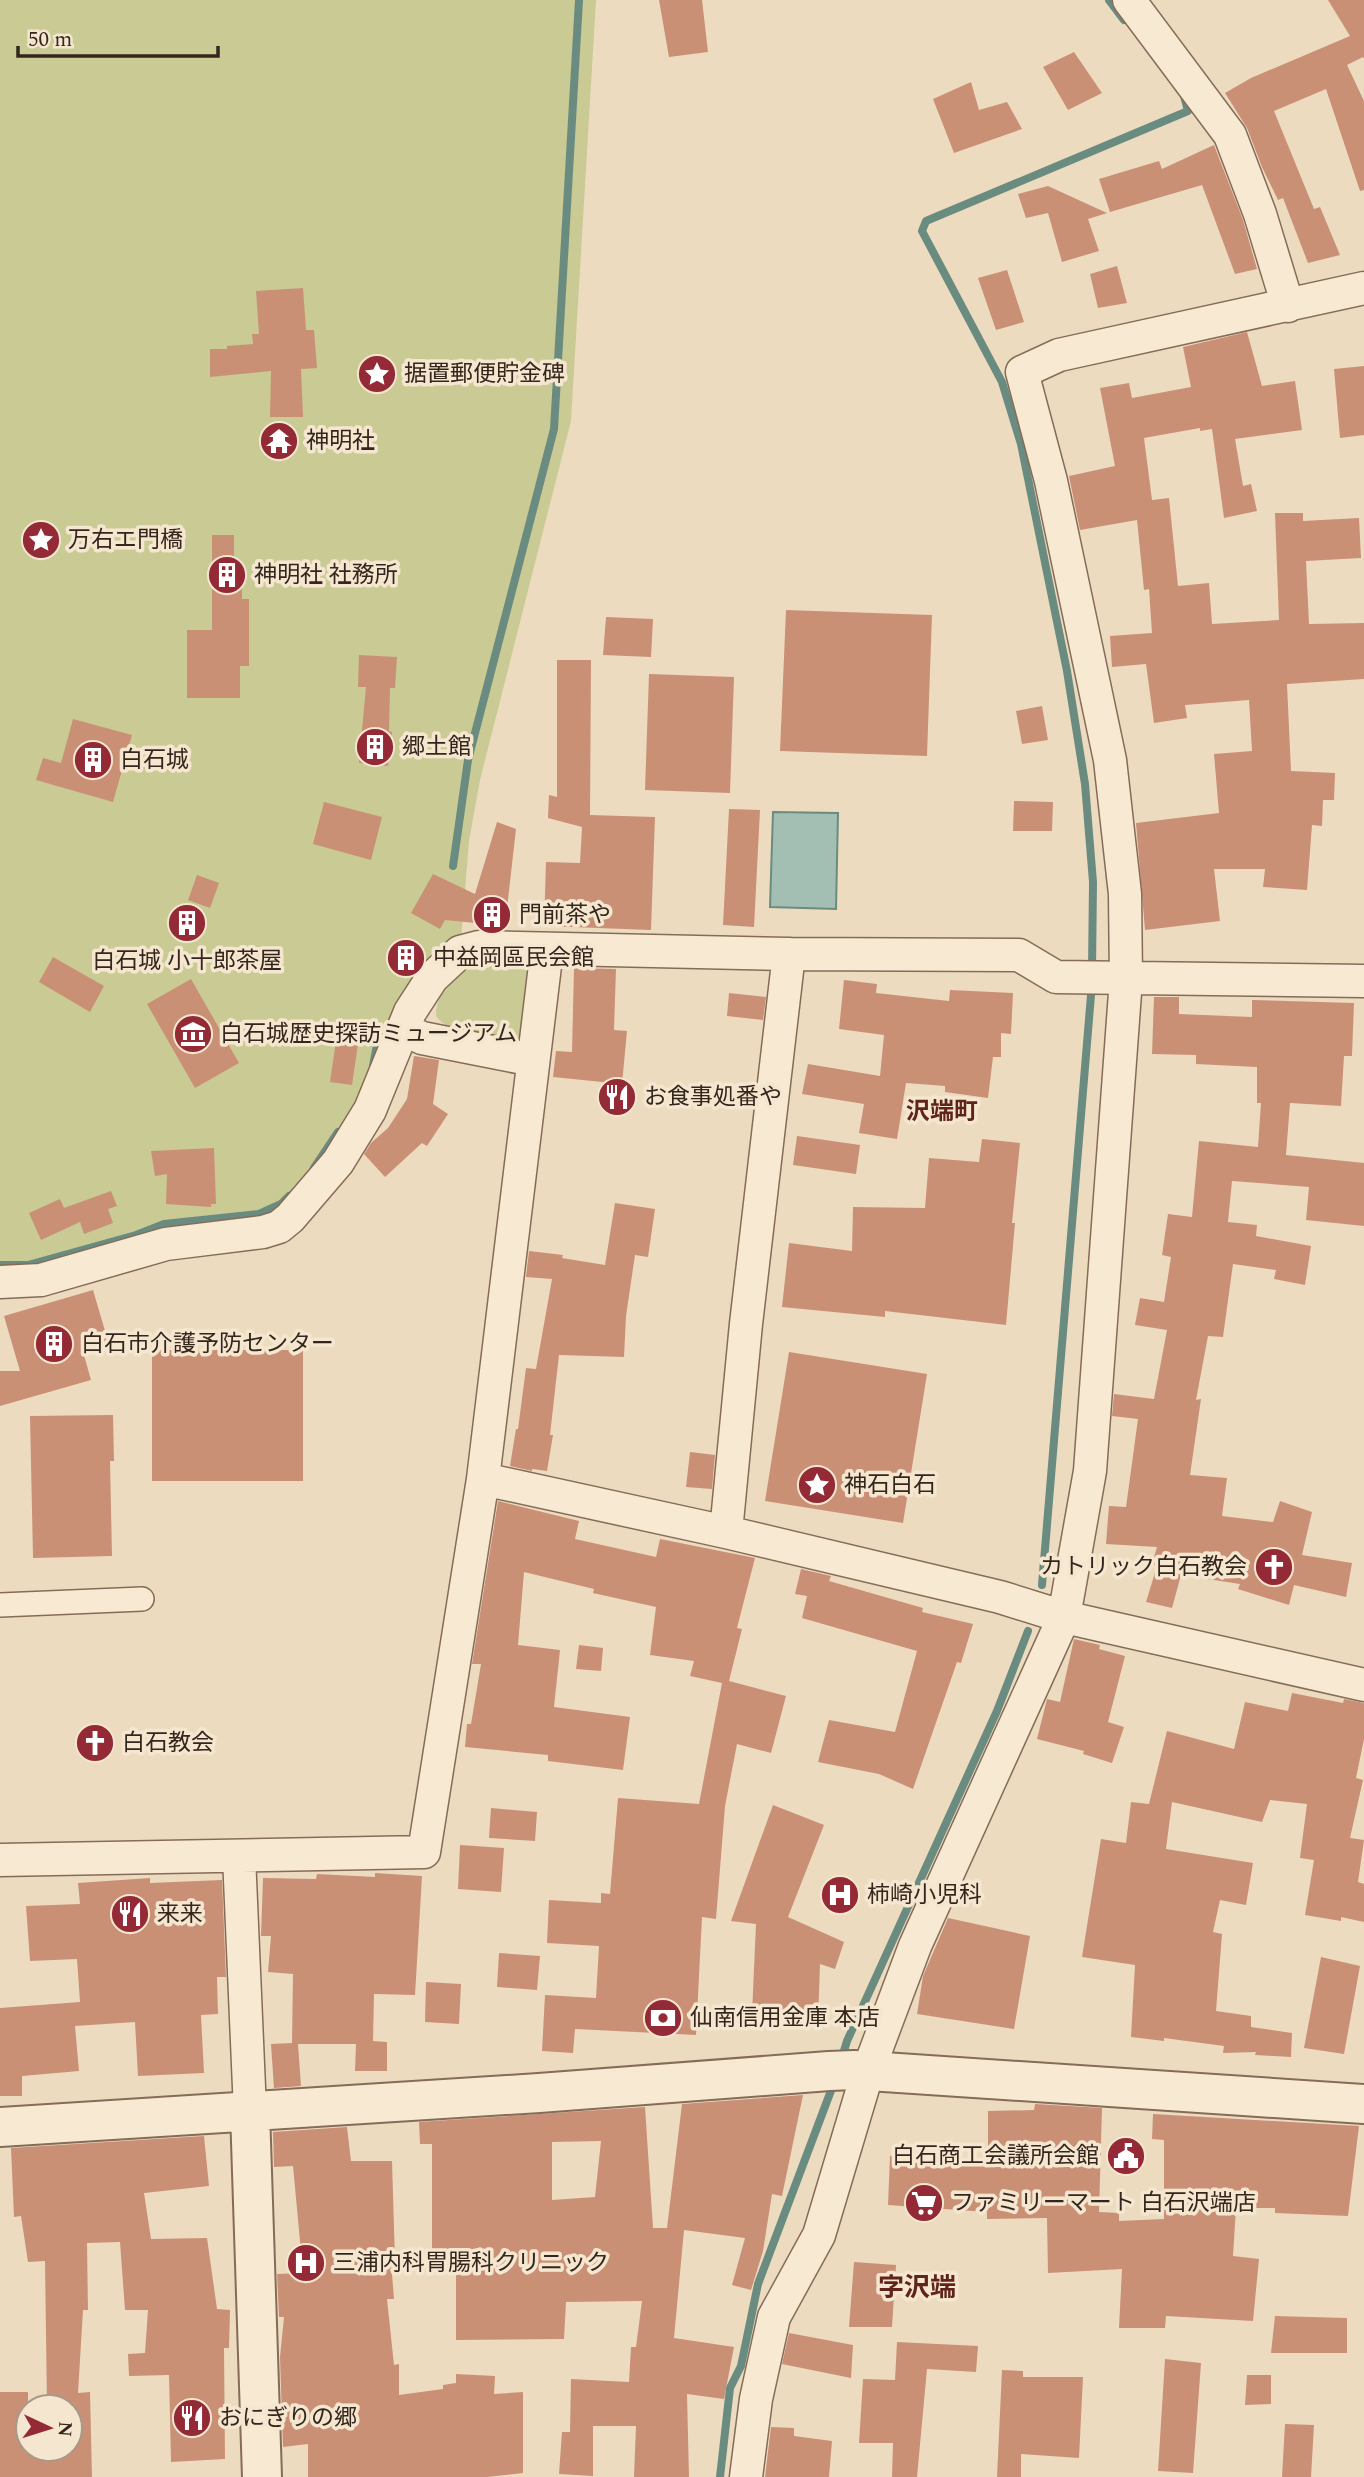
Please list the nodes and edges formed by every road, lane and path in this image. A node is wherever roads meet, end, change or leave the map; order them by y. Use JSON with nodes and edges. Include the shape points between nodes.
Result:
{"nodes":[{"id":1,"x":1129,"y":0,"type":"edge"},
{"id":2,"x":1364,"y":289,"type":"edge"},
{"id":3,"x":1288,"y":306,"type":"junction"},
{"id":4,"x":547,"y":949,"type":"junction"},
{"id":5,"x":789,"y":954,"type":"junction"},
{"id":6,"x":1121,"y":979,"type":"junction"},
{"id":7,"x":1364,"y":981,"type":"edge"},
{"id":8,"x":403,"y":1029,"type":"junction"},
{"id":9,"x":533,"y":1060,"type":"junction"},
{"id":10,"x":0,"y":1282,"type":"edge"},
{"id":11,"x":483,"y":1479,"type":"junction"},
{"id":12,"x":726,"y":1532,"type":"junction"},
{"id":13,"x":142,"y":1599,"type":"dead end"},
{"id":14,"x":0,"y":1605,"type":"edge"},
{"id":15,"x":1064,"y":1617,"type":"junction"},
{"id":16,"x":1364,"y":1685,"type":"edge"},
{"id":17,"x":239,"y":1856,"type":"junction"},
{"id":18,"x":0,"y":1860,"type":"edge"},
{"id":19,"x":850,"y":2071,"type":"junction"},
{"id":20,"x":1363,"y":2100,"type":"edge"},
{"id":21,"x":250,"y":2110,"type":"junction"},
{"id":22,"x":0,"y":2127,"type":"edge"},
{"id":23,"x":262,"y":2477,"type":"edge"},
{"id":24,"x":746,"y":2477,"type":"edge"}],
"edges":[{"from":1,"to":3,"type":"street","via":[[1230,135],[1261,214]]},
{"from":2,"to":3,"type":"street"},
{"from":3,"to":6,"type":"street","via":[[1059,355],[1022,372],[1051,481],[1110,760],[1125,894]]},
{"from":4,"to":5,"type":"street"},
{"from":4,"to":8,"type":"street","via":[[479,947],[460,952],[432,978]]},
{"from":4,"to":9,"type":"street"},
{"from":5,"to":6,"type":"street","via":[[1019,955],[1056,976]]},
{"from":5,"to":12,"type":"street"},
{"from":6,"to":7,"type":"street"},
{"from":6,"to":15,"type":"street","via":[[1090,1471]]},
{"from":8,"to":9,"type":"street","via":[[422,1038]]},
{"from":8,"to":10,"type":"street","via":[[370,1110],[338,1162],[279,1227],[166,1244],[40,1280]]},
{"from":9,"to":11,"type":"street"},
{"from":11,"to":12,"type":"street"},
{"from":11,"to":17,"type":"street","via":[[425,1852]]},
{"from":12,"to":15,"type":"street","via":[[1000,1597]]},
{"from":13,"to":14,"type":"street"},
{"from":15,"to":16,"type":"street"},
{"from":15,"to":19,"type":"street","via":[[915,1946]]},
{"from":17,"to":18,"type":"street"},
{"from":17,"to":21,"type":"street"},
{"from":19,"to":20,"type":"street"},
{"from":19,"to":21,"type":"street"},
{"from":19,"to":24,"type":"street","via":[[819,2235],[774,2318],[756,2399]]},
{"from":21,"to":22,"type":"street"},
{"from":21,"to":23,"type":"street"}]}
